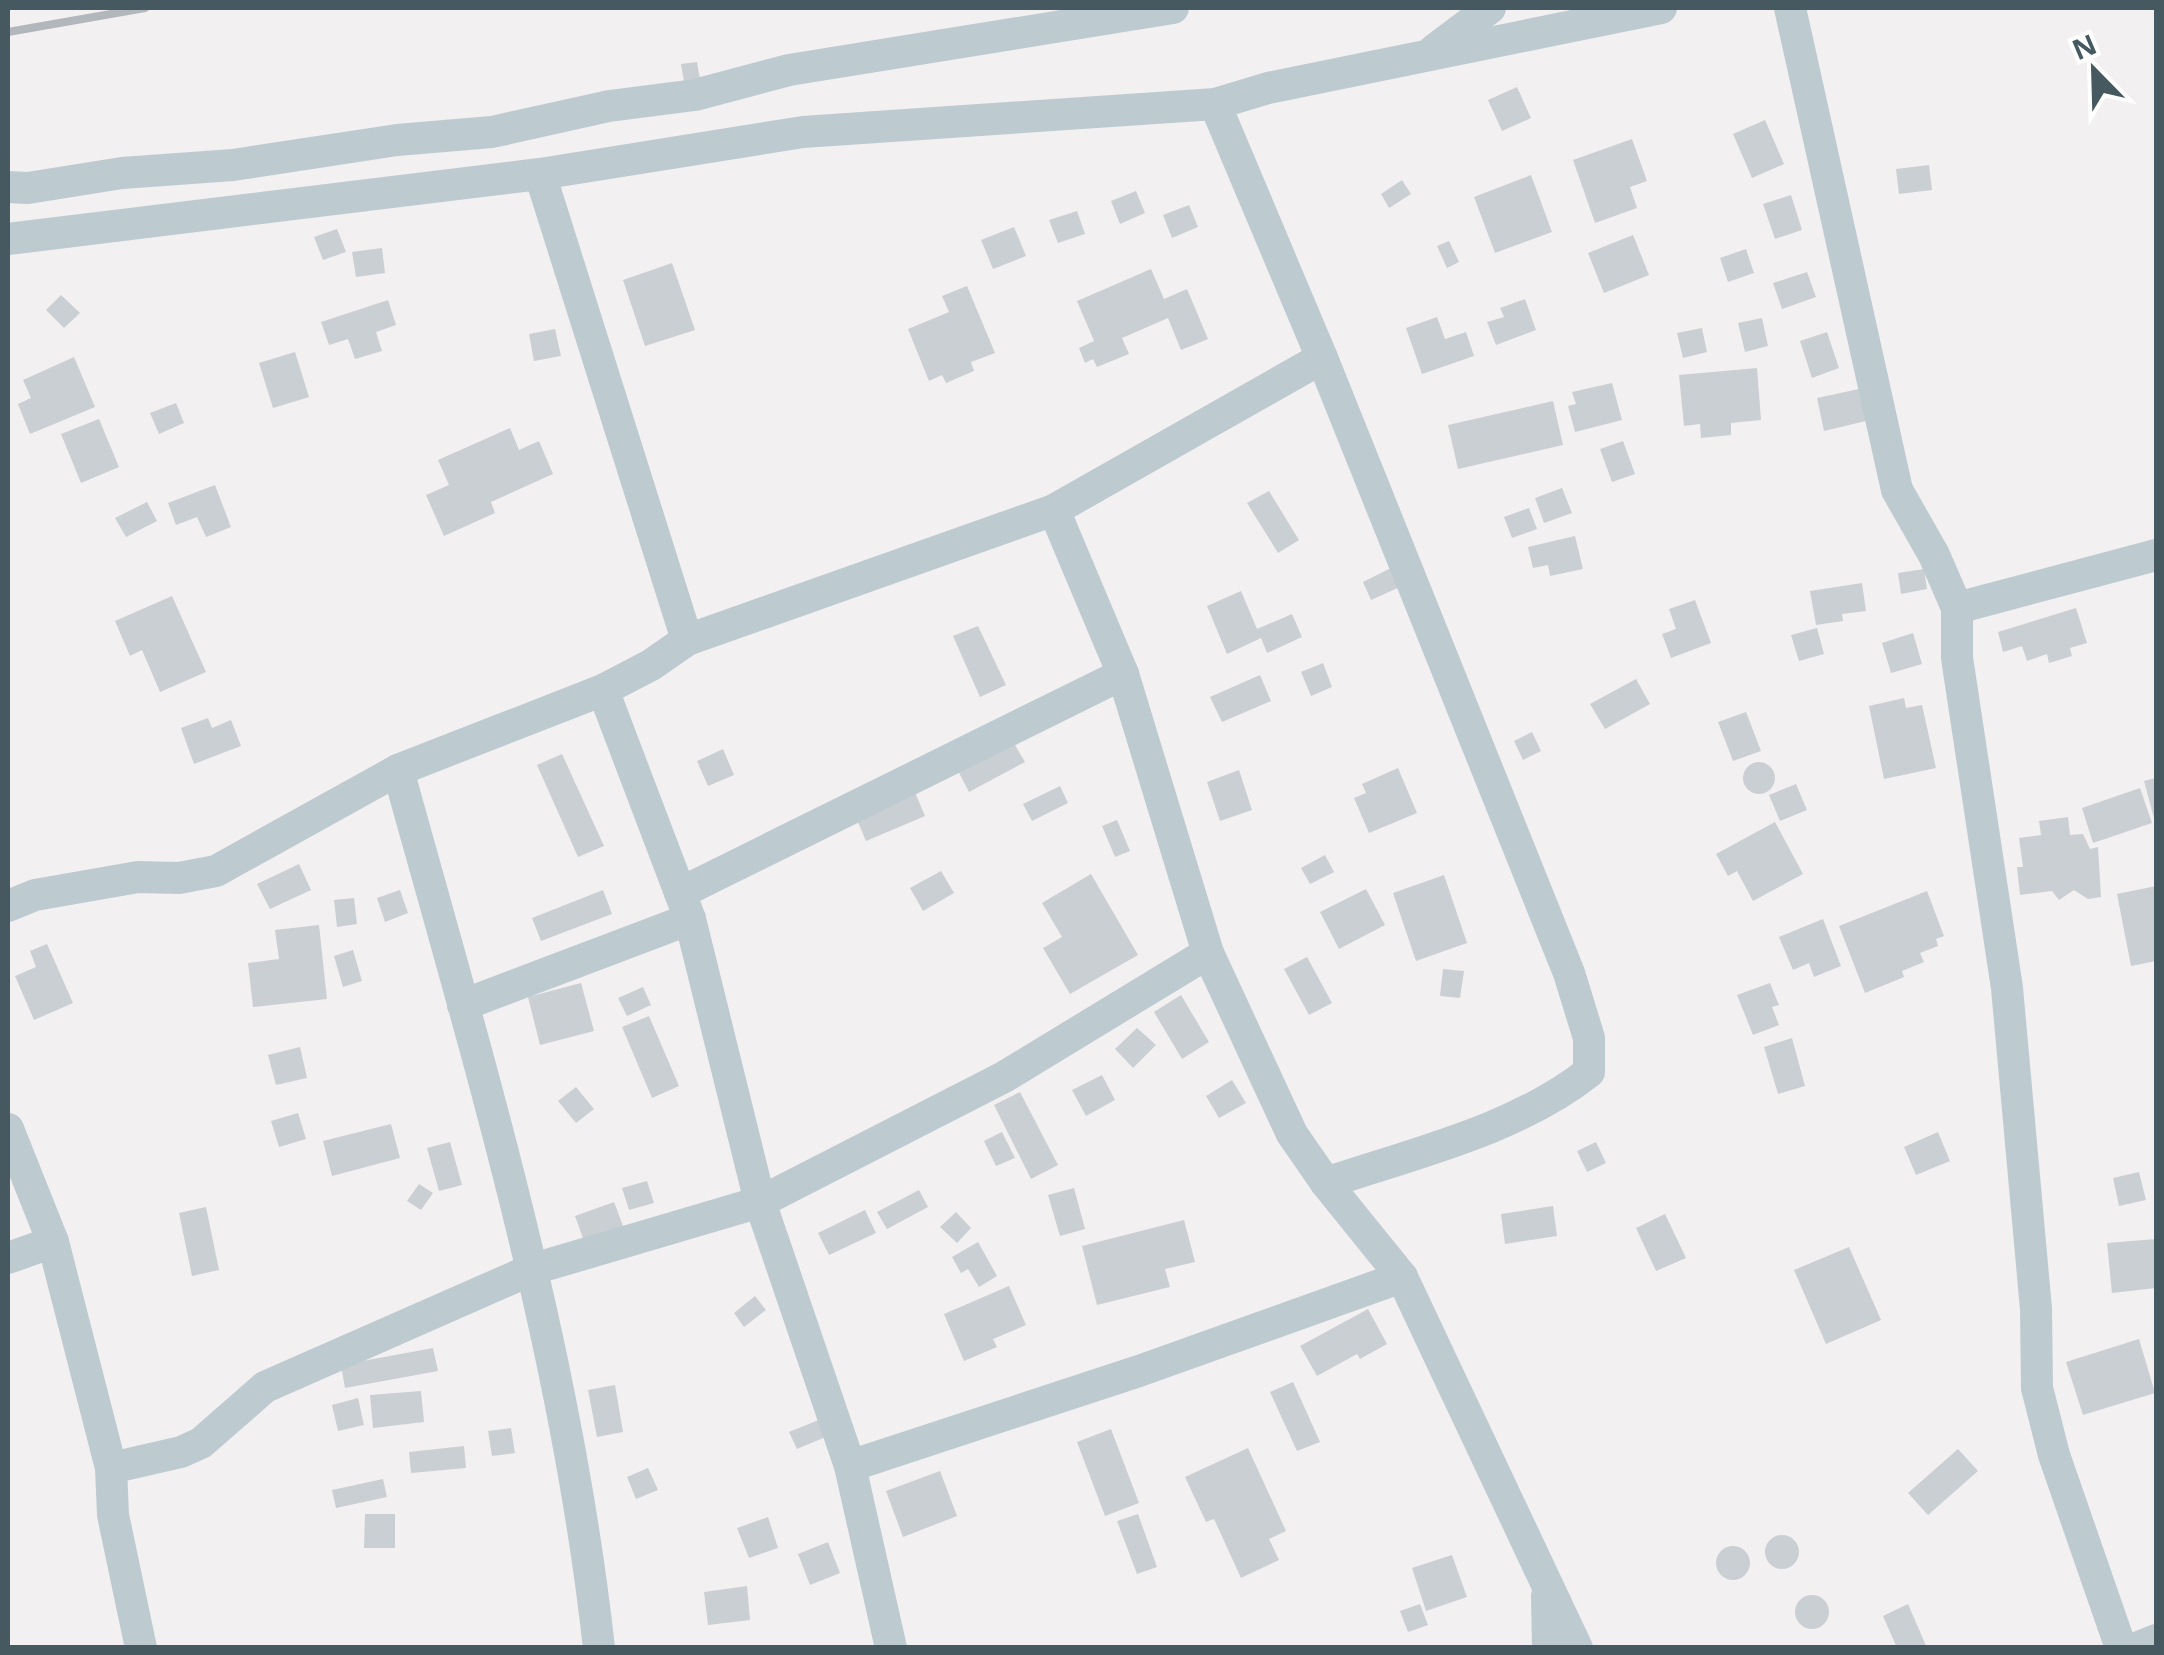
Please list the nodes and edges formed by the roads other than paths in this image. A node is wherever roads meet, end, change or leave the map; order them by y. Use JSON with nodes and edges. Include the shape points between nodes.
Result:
{"nodes":[{"id":1,"x":1173,"y":8,"type":"edge"},
{"id":2,"x":1490,"y":8,"type":"edge"},
{"id":3,"x":1660,"y":8,"type":"edge"},
{"id":4,"x":1790,"y":8,"type":"edge"},
{"id":5,"x":1426,"y":56,"type":"junction"},
{"id":6,"x":1215,"y":104,"type":"junction"},
{"id":7,"x":540,"y":174,"type":"junction"},
{"id":8,"x":8,"y":187,"type":"edge"},
{"id":9,"x":8,"y":239,"type":"edge"},
{"id":10,"x":1322,"y":358,"type":"junction"},
{"id":11,"x":1054,"y":510,"type":"junction"},
{"id":12,"x":2156,"y":555,"type":"edge"},
{"id":13,"x":1957,"y":608,"type":"junction"},
{"id":14,"x":687,"y":640,"type":"junction"},
{"id":15,"x":1123,"y":674,"type":"junction"},
{"id":16,"x":604,"y":690,"type":"junction"},
{"id":17,"x":398,"y":770,"type":"junction"},
{"id":18,"x":8,"y":906,"type":"edge"},
{"id":19,"x":685,"y":906,"type":"junction"},
{"id":20,"x":1208,"y":953,"type":"junction"},
{"id":21,"x":463,"y":1005,"type":"junction"},
{"id":22,"x":8,"y":1129,"type":"edge"},
{"id":23,"x":1326,"y":1183,"type":"junction"},
{"id":24,"x":760,"y":1202,"type":"junction"},
{"id":25,"x":52,"y":1242,"type":"junction"},
{"id":26,"x":8,"y":1258,"type":"edge"},
{"id":27,"x":533,"y":1269,"type":"junction"},
{"id":28,"x":1402,"y":1277,"type":"junction"},
{"id":29,"x":850,"y":1466,"type":"junction"},
{"id":30,"x":111,"y":1468,"type":"junction"},
{"id":31,"x":1547,"y":1581,"type":"junction"},
{"id":32,"x":2156,"y":1640,"type":"edge"},
{"id":33,"x":141,"y":1648,"type":"edge"},
{"id":34,"x":599,"y":1648,"type":"edge"},
{"id":35,"x":891,"y":1648,"type":"edge"},
{"id":36,"x":1548,"y":1648,"type":"edge"},
{"id":37,"x":1578,"y":1648,"type":"edge"},
{"id":38,"x":2121,"y":1648,"type":"edge"},
{"id":39,"x":2136,"y":1648,"type":"edge"}],
"edges":[{"from":1,"to":8,"type":"street","via":[[790,70],[695,95],[492,132]]},
{"from":2,"to":5,"type":"street"},
{"from":3,"to":5,"type":"street"},
{"from":4,"to":13,"type":"street","via":[[1897,490]]},
{"from":5,"to":6,"type":"street"},
{"from":6,"to":7,"type":"street","via":[[803,132]]},
{"from":6,"to":10,"type":"street"},
{"from":7,"to":9,"type":"street"},
{"from":7,"to":14,"type":"street"},
{"from":10,"to":11,"type":"street"},
{"from":10,"to":23,"type":"street","via":[[1569,973],[1589,1038],[1590,1072],[1528,1113]]},
{"from":11,"to":14,"type":"street"},
{"from":11,"to":15,"type":"street"},
{"from":12,"to":13,"type":"street"},
{"from":13,"to":38,"type":"street","via":[[1957,658],[2007,988],[2038,1388],[2054,1455]]},
{"from":14,"to":16,"type":"street"},
{"from":15,"to":19,"type":"street"},
{"from":15,"to":20,"type":"street"},
{"from":16,"to":17,"type":"street"},
{"from":16,"to":19,"type":"street"},
{"from":17,"to":18,"type":"street","via":[[216,871],[138,877]]},
{"from":17,"to":21,"type":"street"},
{"from":19,"to":21,"type":"street"},
{"from":19,"to":24,"type":"street"},
{"from":20,"to":23,"type":"street","via":[[1292,1134]]},
{"from":20,"to":24,"type":"street","via":[[1004,1077]]},
{"from":21,"to":27,"type":"street"},
{"from":22,"to":25,"type":"street"},
{"from":23,"to":28,"type":"street"},
{"from":24,"to":27,"type":"street"},
{"from":24,"to":29,"type":"street"},
{"from":25,"to":26,"type":"street"},
{"from":25,"to":30,"type":"street"},
{"from":27,"to":30,"type":"street","via":[[265,1387],[201,1443]]},
{"from":27,"to":34,"type":"street"},
{"from":28,"to":29,"type":"street"},
{"from":28,"to":31,"type":"street"},
{"from":29,"to":35,"type":"street"},
{"from":30,"to":33,"type":"street","via":[[113,1515]]},
{"from":31,"to":36,"type":"street"},
{"from":31,"to":37,"type":"street"},
{"from":32,"to":39,"type":"street"}]}
